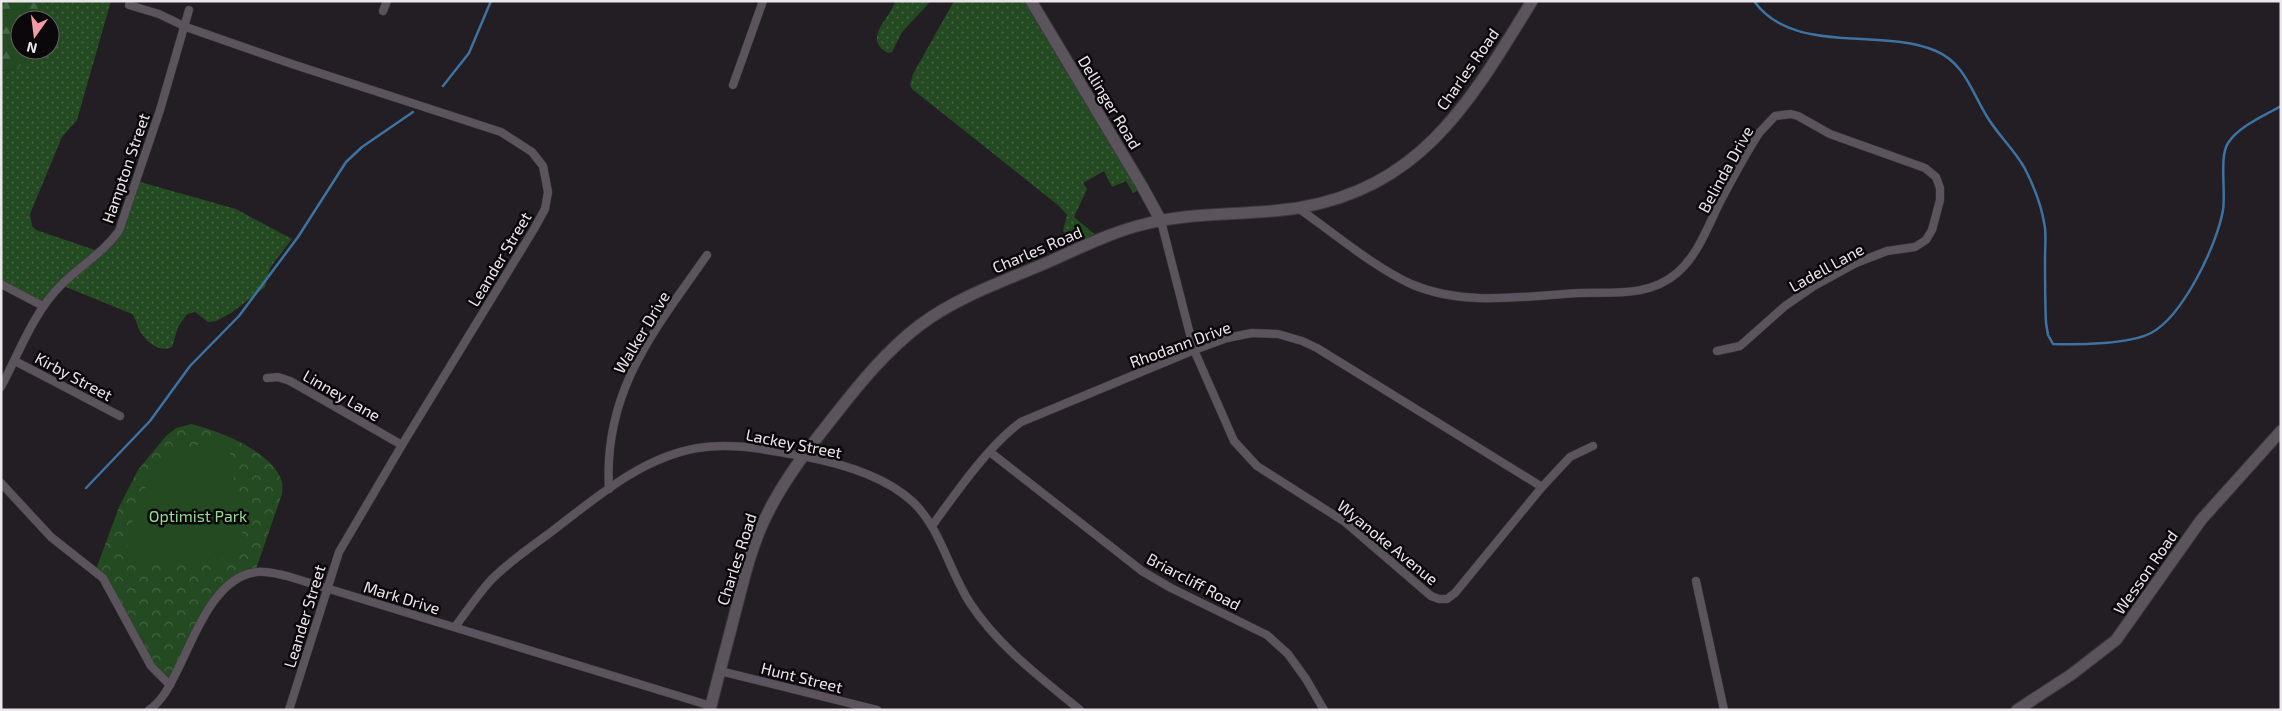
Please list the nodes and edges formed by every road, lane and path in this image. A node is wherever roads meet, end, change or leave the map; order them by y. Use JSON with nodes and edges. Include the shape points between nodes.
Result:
{"nodes":[{"id":1,"x":387,"y":1,"type":"edge"},
{"id":2,"x":763,"y":1,"type":"edge"},
{"id":3,"x":1031,"y":1,"type":"edge"},
{"id":4,"x":1532,"y":1,"type":"edge"},
{"id":5,"x":129,"y":5,"type":"dead end"},
{"id":6,"x":189,"y":10,"type":"dead end"},
{"id":7,"x":383,"y":11,"type":"dead end"},
{"id":8,"x":186,"y":27,"type":"junction"},
{"id":9,"x":733,"y":85,"type":"dead end"},
{"id":10,"x":1936,"y":177,"type":"joint"},
{"id":11,"x":1298,"y":208,"type":"junction"},
{"id":12,"x":1160,"y":221,"type":"junction"},
{"id":13,"x":707,"y":255,"type":"dead end"},
{"id":14,"x":1,"y":284,"type":"edge"},
{"id":15,"x":43,"y":306,"type":"junction"},
{"id":16,"x":1194,"y":350,"type":"junction"},
{"id":17,"x":1717,"y":352,"type":"dead end"},
{"id":18,"x":15,"y":361,"type":"junction"},
{"id":19,"x":267,"y":378,"type":"dead end"},
{"id":20,"x":1,"y":387,"type":"edge"},
{"id":21,"x":120,"y":416,"type":"dead end"},
{"id":22,"x":2281,"y":431,"type":"edge"},
{"id":23,"x":402,"y":445,"type":"junction"},
{"id":24,"x":1593,"y":446,"type":"dead end"},
{"id":25,"x":990,"y":452,"type":"junction"},
{"id":26,"x":802,"y":456,"type":"junction"},
{"id":27,"x":1,"y":483,"type":"edge"},
{"id":28,"x":1542,"y":486,"type":"junction"},
{"id":29,"x":609,"y":489,"type":"junction"},
{"id":30,"x":932,"y":526,"type":"junction"},
{"id":31,"x":1696,"y":582,"type":"dead end"},
{"id":32,"x":327,"y":588,"type":"junction"},
{"id":33,"x":455,"y":627,"type":"junction"},
{"id":34,"x":720,"y":671,"type":"junction"},
{"id":35,"x":170,"y":685,"type":"junction"},
{"id":36,"x":710,"y":708,"type":"edge"},
{"id":37,"x":149,"y":710,"type":"edge"},
{"id":38,"x":289,"y":710,"type":"edge"},
{"id":39,"x":877,"y":710,"type":"edge"},
{"id":40,"x":1080,"y":710,"type":"edge"},
{"id":41,"x":1324,"y":710,"type":"edge"},
{"id":42,"x":1724,"y":710,"type":"edge"},
{"id":43,"x":2017,"y":710,"type":"edge"}],
"edges":[{"from":1,"to":7,"type":"street"},
{"from":2,"to":9,"type":"street"},
{"from":3,"to":12,"type":"street","name":"Dellinger Road"},
{"from":4,"to":11,"type":"street","name":"Charles Road","via":[[1480,85],[1436,138],[1398,168],[1358,190]]},
{"from":5,"to":8,"type":"street","name":"Leander Street"},
{"from":6,"to":8,"type":"street","name":"Hampton Street"},
{"from":8,"to":15,"type":"street","name":"Hampton Street","via":[[120,230]]},
{"from":8,"to":23,"type":"street","name":"Leander Street","via":[[494,130],[532,152],[543,166],[548,192],[545,209]]},
{"from":10,"to":11,"type":"street","name":"Belinda Drive","via":[[1925,168],[1830,134],[1798,116],[1775,116],[1759,133],[1697,248],[1678,272],[1654,287],[1639,291],[1530,298],[1479,298],[1425,289],[1390,272]]},
{"from":10,"to":17,"type":"street","name":"Ladell Lane","via":[[1940,200],[1926,240],[1915,247],[1886,251],[1856,263],[1785,306],[1740,346]]},
{"from":11,"to":12,"type":"street","name":"Charles Road"},
{"from":12,"to":16,"type":"street","name":"Wyanoke Avenue"},
{"from":12,"to":26,"type":"street","name":"Charles Road","via":[[1143,224],[1062,256],[972,295],[921,324],[876,366]]},
{"from":13,"to":29,"type":"street","name":"Walker Drive","via":[[631,370],[614,419]]},
{"from":14,"to":15,"type":"street"},
{"from":15,"to":18,"type":"street","name":"Hampton Street"},
{"from":16,"to":25,"type":"street","name":"Rhodann Drive","via":[[1021,422]]},
{"from":16,"to":28,"type":"street","name":"Rhodann Drive","via":[[1252,333],[1278,334],[1302,341]]},
{"from":16,"to":28,"type":"street","name":"Wyanoke Avenue","via":[[1234,441],[1249,459],[1345,522],[1420,588],[1439,599],[1448,599],[1455,593]]},
{"from":18,"to":20,"type":"street","name":"Hampton Street"},
{"from":18,"to":21,"type":"street","name":"Kirby Street"},
{"from":19,"to":23,"type":"street","name":"Linney Lane","via":[[290,381]]},
{"from":22,"to":43,"type":"street","name":"Wesson Road","via":[[2202,520],[2116,640]]},
{"from":23,"to":32,"type":"street","name":"Leander Street","via":[[339,552]]},
{"from":24,"to":28,"type":"street","name":"Wyanoke Avenue","via":[[1570,457]]},
{"from":25,"to":30,"type":"street","name":"Rhodann Drive"},
{"from":25,"to":41,"type":"street","name":"Briarcliff Road","via":[[1142,571],[1266,635],[1288,654]]},
{"from":26,"to":29,"type":"street","name":"Lackey Street","via":[[748,446],[699,447],[654,461]]},
{"from":26,"to":30,"type":"street","name":"Lackey Street","via":[[852,469],[897,489],[913,502]]},
{"from":26,"to":34,"type":"street","name":"Charles Road","via":[[763,523]]},
{"from":27,"to":35,"type":"street","via":[[51,537],[103,578],[150,666]]},
{"from":29,"to":33,"type":"street","name":"Lackey Street","via":[[501,571]]},
{"from":30,"to":40,"type":"street","name":"Lackey Street","via":[[960,586],[982,620],[1009,649]]},
{"from":31,"to":42,"type":"street"},
{"from":32,"to":33,"type":"street","name":"Mark Drive"},
{"from":32,"to":35,"type":"street","name":"Mark Drive","via":[[270,572],[255,572],[228,585],[204,616]]},
{"from":32,"to":38,"type":"street","name":"Leander Street"},
{"from":33,"to":36,"type":"street","name":"Mark Drive"},
{"from":34,"to":36,"type":"street","name":"Charles Road"},
{"from":34,"to":39,"type":"street","name":"Hunt Street"},
{"from":35,"to":37,"type":"street","name":"Mark Drive"}]}
